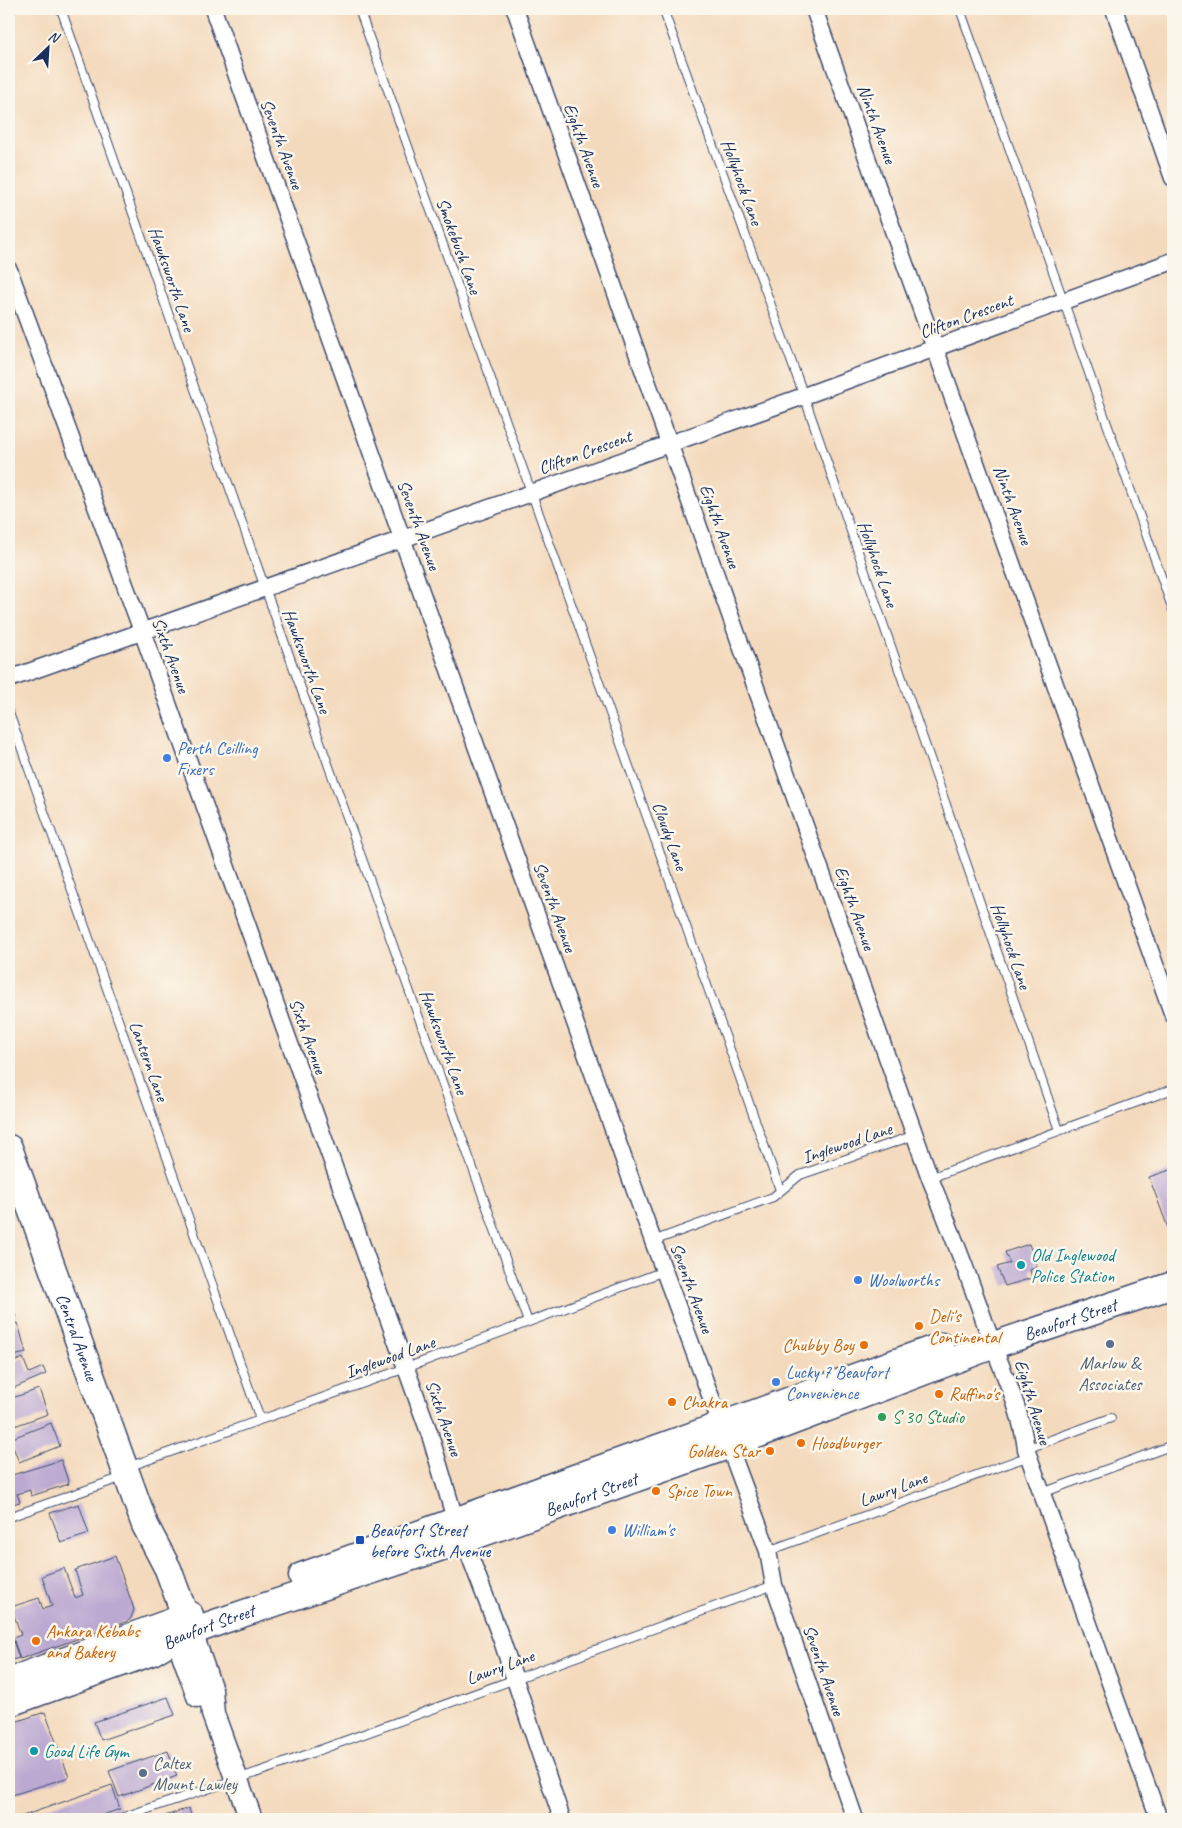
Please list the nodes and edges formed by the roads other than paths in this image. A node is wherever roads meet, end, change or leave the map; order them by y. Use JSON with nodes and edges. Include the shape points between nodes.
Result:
{"nodes":[{"id":1,"x":61,"y":9,"type":"edge"},
{"id":2,"x":213,"y":9,"type":"edge"},
{"id":3,"x":358,"y":9,"type":"edge"},
{"id":4,"x":515,"y":9,"type":"edge"},
{"id":5,"x":663,"y":9,"type":"edge"},
{"id":6,"x":814,"y":9,"type":"edge"},
{"id":7,"x":960,"y":9,"type":"edge"},
{"id":8,"x":1114,"y":9,"type":"edge"},
{"id":9,"x":1173,"y":178,"type":"edge"},
{"id":10,"x":1173,"y":261,"type":"edge"},
{"id":11,"x":9,"y":270,"type":"edge"},
{"id":12,"x":1063,"y":301,"type":"junction"},
{"id":13,"x":936,"y":348,"type":"junction"},
{"id":14,"x":804,"y":396,"type":"junction"},
{"id":15,"x":669,"y":444,"type":"junction"},
{"id":16,"x":532,"y":493,"type":"junction"},
{"id":17,"x":402,"y":539,"type":"junction"},
{"id":18,"x":265,"y":588,"type":"junction"},
{"id":19,"x":1173,"y":610,"type":"edge"},
{"id":20,"x":142,"y":632,"type":"junction"},
{"id":21,"x":9,"y":678,"type":"edge"},
{"id":22,"x":9,"y":713,"type":"edge"},
{"id":23,"x":1173,"y":1015,"type":"edge"},
{"id":24,"x":1173,"y":1088,"type":"edge"},
{"id":25,"x":1059,"y":1130,"type":"junction"},
{"id":26,"x":915,"y":1135,"type":"junction"},
{"id":27,"x":9,"y":1148,"type":"edge"},
{"id":28,"x":930,"y":1178,"type":"junction"},
{"id":29,"x":780,"y":1190,"type":"junction"},
{"id":30,"x":653,"y":1241,"type":"junction"},
{"id":31,"x":1173,"y":1266,"type":"edge"},
{"id":32,"x":664,"y":1271,"type":"junction"},
{"id":33,"x":1173,"y":1284,"type":"edge"},
{"id":34,"x":528,"y":1322,"type":"junction"},
{"id":35,"x":991,"y":1337,"type":"junction"},
{"id":36,"x":406,"y":1368,"type":"junction"},
{"id":37,"x":1111,"y":1418,"type":"dead end"},
{"id":38,"x":260,"y":1419,"type":"junction"},
{"id":39,"x":726,"y":1435,"type":"junction"},
{"id":40,"x":1173,"y":1445,"type":"edge"},
{"id":41,"x":1028,"y":1452,"type":"junction"},
{"id":42,"x":127,"y":1472,"type":"junction"},
{"id":43,"x":1042,"y":1493,"type":"junction"},
{"id":44,"x":9,"y":1517,"type":"edge"},
{"id":45,"x":460,"y":1530,"type":"junction"},
{"id":46,"x":768,"y":1551,"type":"junction"},
{"id":47,"x":774,"y":1585,"type":"junction"},
{"id":48,"x":181,"y":1627,"type":"junction"},
{"id":49,"x":514,"y":1678,"type":"junction"},
{"id":50,"x":9,"y":1681,"type":"edge"},
{"id":51,"x":9,"y":1703,"type":"edge"},
{"id":52,"x":237,"y":1779,"type":"junction"},
{"id":53,"x":118,"y":1819,"type":"edge"},
{"id":54,"x":251,"y":1819,"type":"edge"},
{"id":55,"x":562,"y":1819,"type":"edge"},
{"id":56,"x":855,"y":1819,"type":"edge"},
{"id":57,"x":1160,"y":1819,"type":"edge"}],
"edges":[{"from":1,"to":18,"type":"lane","name":"Hawksworth Lane"},
{"from":2,"to":17,"type":"street","name":"Seventh Avenue"},
{"from":3,"to":16,"type":"lane","name":"Smokebush Lane"},
{"from":4,"to":15,"type":"street","name":"Eighth Avenue"},
{"from":5,"to":14,"type":"lane","name":"Hollyhock Lane"},
{"from":6,"to":13,"type":"street","name":"Ninth Avenue"},
{"from":7,"to":12,"type":"lane"},
{"from":8,"to":9,"type":"street"},
{"from":10,"to":12,"type":"street","name":"Clifton Crescent"},
{"from":11,"to":20,"type":"street","name":"Sixth Avenue"},
{"from":12,"to":13,"type":"street","name":"Clifton Crescent"},
{"from":12,"to":19,"type":"lane"},
{"from":13,"to":14,"type":"street","name":"Clifton Crescent"},
{"from":13,"to":23,"type":"street","name":"Ninth Avenue"},
{"from":14,"to":15,"type":"street","name":"Clifton Crescent"},
{"from":14,"to":25,"type":"lane","name":"Hollyhock Lane"},
{"from":15,"to":16,"type":"street","name":"Clifton Crescent"},
{"from":15,"to":26,"type":"street","name":"Eighth Avenue"},
{"from":16,"to":17,"type":"street","name":"Clifton Crescent"},
{"from":16,"to":29,"type":"lane","name":"Cloudy Lane"},
{"from":17,"to":18,"type":"street","name":"Clifton Crescent"},
{"from":17,"to":30,"type":"street","name":"Seventh Avenue"},
{"from":18,"to":20,"type":"street","name":"Clifton Crescent"},
{"from":18,"to":34,"type":"lane","name":"Hawksworth Lane"},
{"from":20,"to":21,"type":"street","name":"Clifton Crescent"},
{"from":20,"to":36,"type":"street","name":"Sixth Avenue"},
{"from":22,"to":38,"type":"lane","name":"Lantern Lane"},
{"from":24,"to":25,"type":"lane"},
{"from":25,"to":28,"type":"lane"},
{"from":26,"to":28,"type":"street","name":"Eighth Avenue"},
{"from":26,"to":29,"type":"lane","name":"Inglewood Lane","via":[[800,1175]]},
{"from":27,"to":42,"type":"main road","name":"Central Avenue"},
{"from":28,"to":35,"type":"street","name":"Eighth Avenue"},
{"from":29,"to":30,"type":"lane","name":"Inglewood Lane","via":[[773,1197]]},
{"from":30,"to":32,"type":"street","name":"Seventh Avenue"},
{"from":31,"to":35,"type":"main road","name":"Beaufort Street"},
{"from":32,"to":34,"type":"lane","name":"Inglewood Lane"},
{"from":32,"to":39,"type":"street","name":"Seventh Avenue"},
{"from":33,"to":35,"type":"main road","name":"Beaufort Street"},
{"from":34,"to":36,"type":"lane","name":"Inglewood Lane"},
{"from":35,"to":39,"type":"main road","name":"Beaufort Street"},
{"from":35,"to":41,"type":"street","name":"Eighth Avenue","via":[[1024,1429]]},
{"from":36,"to":38,"type":"lane","name":"Inglewood Lane"},
{"from":36,"to":45,"type":"street","name":"Sixth Avenue"},
{"from":37,"to":41,"type":"lane","name":"Lawry Lane"},
{"from":38,"to":42,"type":"lane","name":"Inglewood Lane"},
{"from":39,"to":45,"type":"main road","name":"Beaufort Street"},
{"from":39,"to":46,"type":"street","name":"Seventh Avenue"},
{"from":40,"to":43,"type":"lane"},
{"from":41,"to":43,"type":"street","name":"Eighth Avenue"},
{"from":41,"to":46,"type":"lane","name":"Lawry Lane"},
{"from":42,"to":44,"type":"lane","name":"Inglewood Lane"},
{"from":42,"to":48,"type":"main road","name":"Central Avenue","via":[[145,1525],[153,1572]]},
{"from":43,"to":57,"type":"street","name":"Eighth Avenue"},
{"from":45,"to":48,"type":"main road","name":"Beaufort Street","via":[[221,1621]]},
{"from":45,"to":49,"type":"street","name":"Sixth Avenue"},
{"from":46,"to":47,"type":"street","name":"Seventh Avenue"},
{"from":47,"to":49,"type":"lane","name":"Lawry Lane"},
{"from":47,"to":56,"type":"street","name":"Seventh Avenue"},
{"from":48,"to":50,"type":"main road","name":"Beaufort Street"},
{"from":48,"to":51,"type":"main road","name":"Beaufort Street","via":[[152,1652]]},
{"from":48,"to":52,"type":"main road","name":"Central Avenue","via":[[197,1695],[213,1714]]},
{"from":49,"to":52,"type":"lane","name":"Lawry Lane"},
{"from":49,"to":55,"type":"street","name":"Sixth Avenue"},
{"from":52,"to":53,"type":"lane","name":"Lawry Lane"},
{"from":52,"to":54,"type":"main road","name":"Central Avenue"}]}
